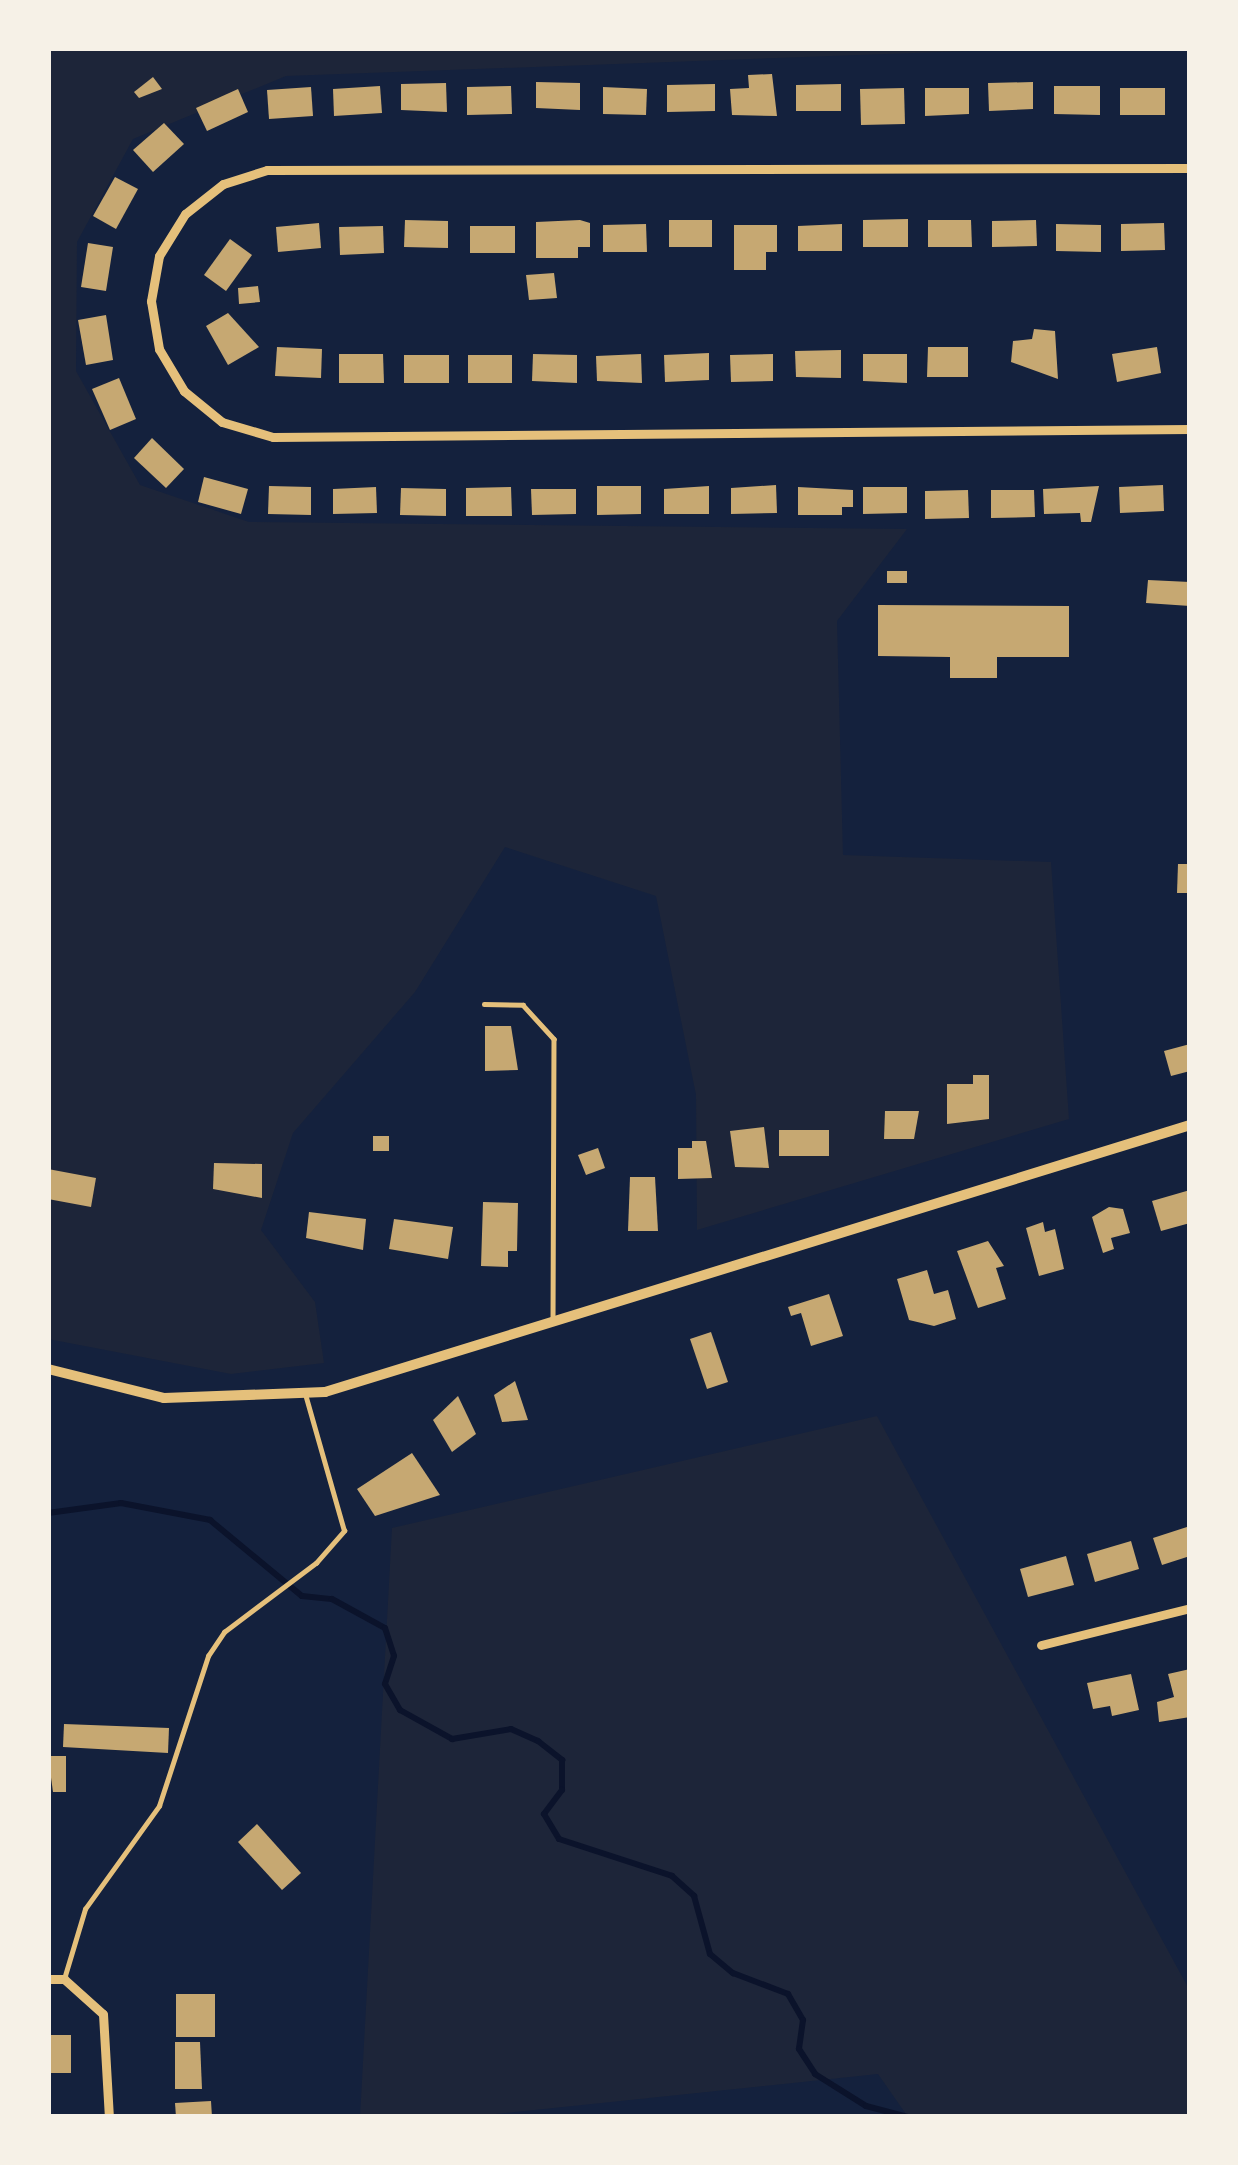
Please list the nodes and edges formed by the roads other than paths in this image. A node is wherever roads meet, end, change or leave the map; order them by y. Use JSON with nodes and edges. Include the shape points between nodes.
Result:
{"nodes":[{"id":1,"x":1190,"y":168,"type":"edge"},
{"id":2,"x":1190,"y":429,"type":"edge"},
{"id":3,"x":484,"y":1004,"type":"dead end"},
{"id":4,"x":1190,"y":1125,"type":"edge"},
{"id":5,"x":553,"y":1321,"type":"junction"},
{"id":6,"x":48,"y":1369,"type":"edge"},
{"id":7,"x":305,"y":1394,"type":"junction"},
{"id":8,"x":1190,"y":1609,"type":"edge"},
{"id":9,"x":1041,"y":1645,"type":"dead end"},
{"id":10,"x":48,"y":1978,"type":"edge"},
{"id":11,"x":64,"y":1979,"type":"junction"},
{"id":12,"x":109,"y":2117,"type":"edge"}],
"edges":[{"from":1,"to":2,"type":"street","via":[[267,170],[223,184],[185,214],[159,256],[151,301],[159,349],[184,391],[222,422],[273,436]]},
{"from":3,"to":5,"type":"lane","via":[[523,1005],[554,1039]]},
{"from":4,"to":5,"type":"street"},
{"from":5,"to":7,"type":"street"},
{"from":6,"to":7,"type":"street","via":[[164,1397]]},
{"from":7,"to":11,"type":"lane","via":[[346,1516],[334,1547],[251,1609],[208,1656],[159,1806],[86,1910]]},
{"from":8,"to":9,"type":"street"},
{"from":10,"to":11,"type":"street"},
{"from":11,"to":12,"type":"street","via":[[93,1998],[109,2031]]}]}
